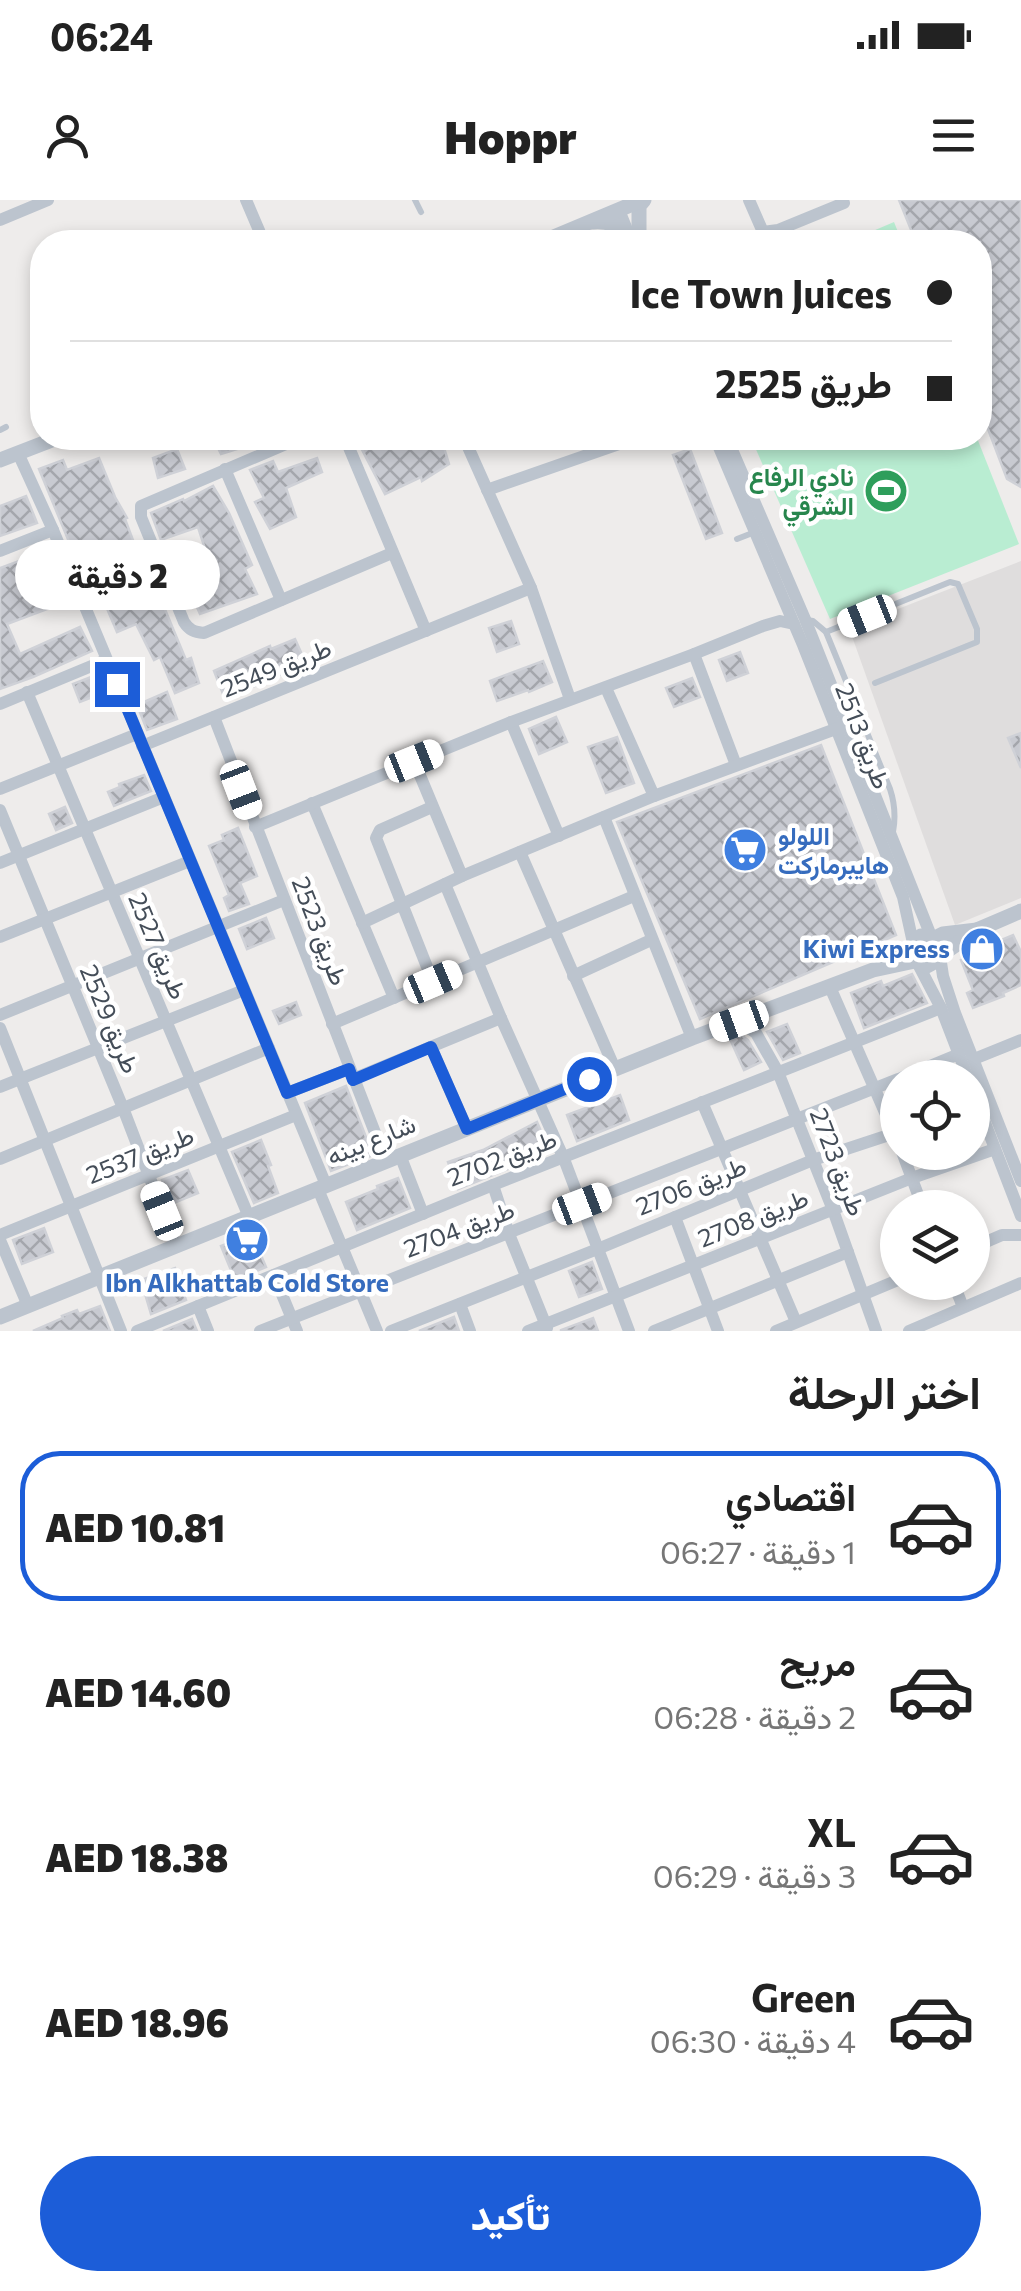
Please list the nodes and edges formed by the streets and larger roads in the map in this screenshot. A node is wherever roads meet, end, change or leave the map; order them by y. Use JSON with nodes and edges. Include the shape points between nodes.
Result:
{"nodes":[{"id":1,"x":48,"y":200,"type":"edge"},
{"id":2,"x":246,"y":200,"type":"edge"},
{"id":3,"x":748,"y":200,"type":"edge"},
{"id":4,"x":844,"y":203,"type":"dead end"},
{"id":5,"x":624,"y":205,"type":"edge"},
{"id":6,"x":0,"y":220,"type":"edge"},
{"id":7,"x":589,"y":222,"type":"junction"},
{"id":8,"x":259,"y":230,"type":"edge"},
{"id":9,"x":570,"y":230,"type":"edge"},
{"id":10,"x":626,"y":230,"type":"edge"},
{"id":11,"x":633,"y":230,"type":"edge"},
{"id":12,"x":637,"y":230,"type":"edge"},
{"id":13,"x":762,"y":230,"type":"edge"},
{"id":14,"x":778,"y":230,"type":"edge"},
{"id":15,"x":30,"y":448,"type":"edge"},
{"id":16,"x":271,"y":450,"type":"edge"},
{"id":17,"x":351,"y":450,"type":"edge"},
{"id":18,"x":469,"y":450,"type":"edge"},
{"id":19,"x":588,"y":450,"type":"edge"},
{"id":20,"x":720,"y":450,"type":"edge"},
{"id":21,"x":732,"y":450,"type":"edge"},
{"id":22,"x":18,"y":453,"type":"junction"},
{"id":23,"x":0,"y":460,"type":"edge"},
{"id":24,"x":225,"y":469,"type":"junction"},
{"id":25,"x":487,"y":490,"type":"junction"},
{"id":26,"x":52,"y":530,"type":"junction"},
{"id":27,"x":0,"y":552,"type":"edge"},
{"id":28,"x":392,"y":553,"type":"junction"},
{"id":29,"x":530,"y":588,"type":"junction"},
{"id":30,"x":282,"y":600,"type":"junction"},
{"id":31,"x":800,"y":622,"type":"junction"},
{"id":32,"x":426,"y":631,"type":"junction"},
{"id":33,"x":694,"y":654,"type":"junction"},
{"id":34,"x":106,"y":660,"type":"junction"},
{"id":35,"x":606,"y":688,"type":"junction"},
{"id":36,"x":28,"y":692,"type":"junction"},
{"id":37,"x":570,"y":699,"type":"junction"},
{"id":38,"x":0,"y":704,"type":"edge"},
{"id":39,"x":214,"y":717,"type":"junction"},
{"id":40,"x":511,"y":722,"type":"junction"},
{"id":41,"x":841,"y":727,"type":"junction"},
{"id":42,"x":140,"y":740,"type":"junction"},
{"id":43,"x":414,"y":761,"type":"junction"},
{"id":44,"x":736,"y":765,"type":"junction"},
{"id":45,"x":59,"y":767,"type":"junction"},
{"id":46,"x":0,"y":789,"type":"edge"},
{"id":47,"x":654,"y":796,"type":"junction"},
{"id":48,"x":164,"y":797,"type":"junction"},
{"id":49,"x":312,"y":803,"type":"junction"},
{"id":50,"x":432,"y":807,"type":"junction"},
{"id":51,"x":0,"y":810,"type":"edge"},
{"id":52,"x":604,"y":817,"type":"junction"},
{"id":53,"x":255,"y":827,"type":"junction"},
{"id":54,"x":85,"y":829,"type":"junction"},
{"id":55,"x":559,"y":836,"type":"junction"},
{"id":56,"x":520,"y":852,"type":"junction"},
{"id":57,"x":20,"y":855,"type":"junction"},
{"id":58,"x":190,"y":861,"type":"junction"},
{"id":59,"x":0,"y":863,"type":"edge"},
{"id":60,"x":462,"y":876,"type":"junction"},
{"id":61,"x":445,"y":884,"type":"junction"},
{"id":62,"x":111,"y":892,"type":"junction"},
{"id":63,"x":634,"y":896,"type":"junction"},
{"id":64,"x":284,"y":900,"type":"junction"},
{"id":65,"x":402,"y":904,"type":"junction"},
{"id":66,"x":1021,"y":912,"type":"edge"},
{"id":67,"x":44,"y":919,"type":"junction"},
{"id":68,"x":362,"y":923,"type":"junction"},
{"id":69,"x":218,"y":928,"type":"junction"},
{"id":70,"x":976,"y":930,"type":"junction"},
{"id":71,"x":553,"y":931,"type":"junction"},
{"id":72,"x":0,"y":937,"type":"edge"},
{"id":73,"x":933,"y":937,"type":"junction"},
{"id":74,"x":652,"y":940,"type":"junction"},
{"id":75,"x":914,"y":953,"type":"junction"},
{"id":76,"x":941,"y":956,"type":"junction"},
{"id":77,"x":139,"y":959,"type":"junction"},
{"id":78,"x":478,"y":962,"type":"junction"},
{"id":79,"x":573,"y":976,"type":"junction"},
{"id":80,"x":433,"y":982,"type":"junction"},
{"id":81,"x":72,"y":986,"type":"junction"},
{"id":82,"x":830,"y":987,"type":"junction"},
{"id":83,"x":244,"y":990,"type":"junction"},
{"id":84,"x":394,"y":998,"type":"junction"},
{"id":85,"x":941,"y":1008,"type":"junction"},
{"id":86,"x":0,"y":1015,"type":"edge"},
{"id":87,"x":501,"y":1018,"type":"junction"},
{"id":88,"x":166,"y":1021,"type":"junction"},
{"id":89,"x":739,"y":1021,"type":"junction"},
{"id":90,"x":332,"y":1024,"type":"junction"},
{"id":91,"x":0,"y":1028,"type":"edge"},
{"id":92,"x":692,"y":1038,"type":"junction"},
{"id":93,"x":1021,"y":1040,"type":"edge"},
{"id":94,"x":855,"y":1042,"type":"junction"},
{"id":95,"x":431,"y":1047,"type":"junction"},
{"id":96,"x":98,"y":1048,"type":"junction"},
{"id":97,"x":268,"y":1048,"type":"junction"},
{"id":98,"x":959,"y":1054,"type":"junction"},
{"id":99,"x":974,"y":1059,"type":"joint"},
{"id":100,"x":944,"y":1060,"type":"edge"},
{"id":101,"x":961,"y":1060,"type":"edge"},
{"id":102,"x":614,"y":1069,"type":"junction"},
{"id":103,"x":778,"y":1072,"type":"junction"},
{"id":104,"x":351,"y":1074,"type":"junction"},
{"id":105,"x":20,"y":1080,"type":"junction"},
{"id":106,"x":190,"y":1080,"type":"junction"},
{"id":107,"x":880,"y":1086,"type":"edge"},
{"id":108,"x":0,"y":1087,"type":"edge"},
{"id":109,"x":874,"y":1088,"type":"junction"},
{"id":110,"x":287,"y":1093,"type":"junction"},
{"id":111,"x":538,"y":1100,"type":"junction"},
{"id":112,"x":880,"y":1101,"type":"edge"},
{"id":113,"x":702,"y":1102,"type":"junction"},
{"id":114,"x":123,"y":1108,"type":"junction"},
{"id":115,"x":296,"y":1115,"type":"junction"},
{"id":116,"x":990,"y":1117,"type":"edge"},
{"id":117,"x":797,"y":1119,"type":"junction"},
{"id":118,"x":467,"y":1129,"type":"junction"},
{"id":119,"x":44,"y":1140,"type":"junction"},
{"id":120,"x":880,"y":1141,"type":"edge"},
{"id":121,"x":218,"y":1147,"type":"junction"},
{"id":122,"x":1008,"y":1148,"type":"edge"},
{"id":123,"x":723,"y":1150,"type":"junction"},
{"id":124,"x":393,"y":1158,"type":"junction"},
{"id":125,"x":0,"y":1159,"type":"edge"},
{"id":126,"x":564,"y":1159,"type":"junction"},
{"id":127,"x":813,"y":1160,"type":"junction"},
{"id":128,"x":909,"y":1170,"type":"edge"},
{"id":129,"x":148,"y":1176,"type":"junction"},
{"id":130,"x":912,"y":1178,"type":"junction"},
{"id":131,"x":1021,"y":1180,"type":"edge"},
{"id":132,"x":493,"y":1185,"type":"junction"},
{"id":133,"x":322,"y":1187,"type":"junction"},
{"id":134,"x":740,"y":1190,"type":"junction"},
{"id":135,"x":917,"y":1190,"type":"edge"},
{"id":136,"x":582,"y":1204,"type":"junction"},
{"id":137,"x":70,"y":1207,"type":"junction"},
{"id":138,"x":833,"y":1210,"type":"junction"},
{"id":139,"x":424,"y":1214,"type":"junction"},
{"id":140,"x":1020,"y":1214,"type":"edge"},
{"id":141,"x":249,"y":1217,"type":"junction"},
{"id":142,"x":675,"y":1217,"type":"junction"},
{"id":143,"x":509,"y":1234,"type":"junction"},
{"id":144,"x":1002,"y":1235,"type":"junction"},
{"id":145,"x":1021,"y":1235,"type":"edge"},
{"id":146,"x":0,"y":1238,"type":"edge"},
{"id":147,"x":762,"y":1239,"type":"junction"},
{"id":148,"x":990,"y":1240,"type":"edge"},
{"id":149,"x":176,"y":1246,"type":"junction"},
{"id":150,"x":343,"y":1246,"type":"junction"},
{"id":151,"x":600,"y":1248,"type":"junction"},
{"id":152,"x":848,"y":1252,"type":"junction"},
{"id":153,"x":694,"y":1267,"type":"junction"},
{"id":154,"x":274,"y":1276,"type":"junction"},
{"id":155,"x":525,"y":1276,"type":"junction"},
{"id":156,"x":99,"y":1277,"type":"junction"},
{"id":157,"x":779,"y":1280,"type":"junction"},
{"id":158,"x":1021,"y":1284,"type":"edge"},
{"id":159,"x":880,"y":1287,"type":"edge"},
{"id":160,"x":361,"y":1292,"type":"junction"},
{"id":161,"x":863,"y":1294,"type":"junction"},
{"id":162,"x":616,"y":1297,"type":"junction"},
{"id":163,"x":960,"y":1300,"type":"edge"},
{"id":164,"x":460,"y":1304,"type":"junction"},
{"id":165,"x":28,"y":1306,"type":"junction"},
{"id":166,"x":198,"y":1306,"type":"junction"},
{"id":167,"x":963,"y":1307,"type":"junction"},
{"id":168,"x":709,"y":1309,"type":"junction"},
{"id":169,"x":0,"y":1317,"type":"edge"},
{"id":170,"x":796,"y":1322,"type":"junction"},
{"id":171,"x":294,"y":1324,"type":"edge"},
{"id":172,"x":546,"y":1328,"type":"edge"},
{"id":173,"x":120,"y":1331,"type":"edge"},
{"id":174,"x":136,"y":1331,"type":"edge"},
{"id":175,"x":208,"y":1331,"type":"edge"},
{"id":176,"x":260,"y":1331,"type":"edge"},
{"id":177,"x":378,"y":1331,"type":"edge"},
{"id":178,"x":391,"y":1331,"type":"edge"},
{"id":179,"x":470,"y":1331,"type":"edge"},
{"id":180,"x":528,"y":1331,"type":"edge"},
{"id":181,"x":629,"y":1331,"type":"edge"},
{"id":182,"x":654,"y":1331,"type":"edge"},
{"id":183,"x":718,"y":1331,"type":"edge"},
{"id":184,"x":776,"y":1331,"type":"edge"},
{"id":185,"x":876,"y":1331,"type":"edge"},
{"id":186,"x":909,"y":1331,"type":"edge"}],
"edges":[{"from":1,"to":6,"type":"street"},
{"from":2,"to":8,"type":"street"},
{"from":3,"to":13,"type":"street"},
{"from":4,"to":14,"type":"street"},
{"from":5,"to":7,"type":"street"},
{"from":5,"to":11,"type":"street"},
{"from":5,"to":12,"type":"street","via":[[640,206]]},
{"from":7,"to":9,"type":"street"},
{"from":7,"to":10,"type":"street"},
{"from":15,"to":22,"type":"street"},
{"from":16,"to":24,"type":"street"},
{"from":17,"to":28,"type":"street"},
{"from":18,"to":25,"type":"street"},
{"from":19,"to":25,"type":"street"},
{"from":20,"to":31,"type":"street","name":"طريق 2513"},
{"from":21,"to":31,"type":"street","name":"طريق 2513"},
{"from":22,"to":23,"type":"street"},
{"from":22,"to":26,"type":"street"},
{"from":24,"to":30,"type":"street"},
{"from":24,"to":30,"type":"street","via":[[145,502],[139,512],[184,622],[204,633]]},
{"from":25,"to":29,"type":"street"},
{"from":26,"to":27,"type":"street"},
{"from":26,"to":34,"type":"street"},
{"from":28,"to":30,"type":"street"},
{"from":28,"to":32,"type":"street"},
{"from":29,"to":32,"type":"street","name":"طريق 2549"},
{"from":29,"to":37,"type":"street"},
{"from":31,"to":33,"type":"street","via":[[768,624]]},
{"from":31,"to":41,"type":"street","name":"طريق 2513"},
{"from":32,"to":39,"type":"street","name":"طريق 2549"},
{"from":33,"to":35,"type":"street"},
{"from":33,"to":44,"type":"street"},
{"from":34,"to":36,"type":"street"},
{"from":34,"to":42,"type":"street"},
{"from":35,"to":37,"type":"street"},
{"from":35,"to":47,"type":"street"},
{"from":36,"to":38,"type":"street"},
{"from":36,"to":45,"type":"street","name":"طريق 2527"},
{"from":37,"to":40,"type":"street"},
{"from":39,"to":42,"type":"street","name":"طريق 2549"},
{"from":39,"to":53,"type":"street","name":"طريق 2523"},
{"from":40,"to":43,"type":"street"},
{"from":40,"to":55,"type":"street"},
{"from":41,"to":44,"type":"street"},
{"from":41,"to":73,"type":"street","name":"طريق 2513"},
{"from":41,"to":75,"type":"street","name":"طريق 2513","via":[[903,896]]},
{"from":42,"to":45,"type":"street","name":"طريق 2549"},
{"from":42,"to":48,"type":"street"},
{"from":43,"to":49,"type":"street"},
{"from":43,"to":50,"type":"street"},
{"from":44,"to":47,"type":"street"},
{"from":45,"to":46,"type":"street","name":"طريق 2549"},
{"from":45,"to":54,"type":"street","name":"طريق 2527"},
{"from":47,"to":52,"type":"street"},
{"from":48,"to":54,"type":"street"},
{"from":48,"to":58,"type":"street"},
{"from":49,"to":53,"type":"street"},
{"from":49,"to":68,"type":"street"},
{"from":50,"to":60,"type":"street"},
{"from":50,"to":65,"type":"street","via":[[380,830],[376,838]]},
{"from":51,"to":57,"type":"street","name":"طريق 2529"},
{"from":52,"to":55,"type":"street"},
{"from":52,"to":63,"type":"street"},
{"from":53,"to":64,"type":"street","name":"طريق 2523"},
{"from":54,"to":57,"type":"street"},
{"from":54,"to":62,"type":"street","name":"طريق 2527"},
{"from":55,"to":56,"type":"street"},
{"from":56,"to":60,"type":"street"},
{"from":56,"to":71,"type":"street"},
{"from":57,"to":59,"type":"street"},
{"from":57,"to":67,"type":"street","name":"طريق 2529"},
{"from":58,"to":62,"type":"street"},
{"from":58,"to":69,"type":"street"},
{"from":60,"to":61,"type":"street"},
{"from":61,"to":65,"type":"street"},
{"from":61,"to":78,"type":"street"},
{"from":62,"to":67,"type":"street"},
{"from":62,"to":77,"type":"street","name":"طريق 2527"},
{"from":63,"to":71,"type":"street"},
{"from":63,"to":74,"type":"street"},
{"from":64,"to":69,"type":"street"},
{"from":64,"to":90,"type":"street","name":"طريق 2523"},
{"from":65,"to":68,"type":"street"},
{"from":65,"to":80,"type":"street"},
{"from":66,"to":70,"type":"street"},
{"from":67,"to":72,"type":"street"},
{"from":67,"to":81,"type":"street","name":"طريق 2529"},
{"from":68,"to":84,"type":"street"},
{"from":69,"to":77,"type":"street"},
{"from":69,"to":83,"type":"street"},
{"from":70,"to":73,"type":"street"},
{"from":70,"to":76,"type":"street"},
{"from":71,"to":78,"type":"street"},
{"from":71,"to":79,"type":"street"},
{"from":73,"to":75,"type":"street","via":[[920,936]]},
{"from":73,"to":76,"type":"street"},
{"from":74,"to":79,"type":"street"},
{"from":74,"to":92,"type":"street"},
{"from":75,"to":76,"type":"street","via":[[931,965]]},
{"from":75,"to":82,"type":"street","name":"شارع بينه"},
{"from":75,"to":85,"type":"street","name":"طريق 2513"},
{"from":76,"to":99,"type":"street"},
{"from":77,"to":81,"type":"street"},
{"from":77,"to":88,"type":"street","name":"طريق 2527"},
{"from":78,"to":80,"type":"street"},
{"from":78,"to":87,"type":"street"},
{"from":79,"to":102,"type":"street"},
{"from":80,"to":84,"type":"street"},
{"from":81,"to":86,"type":"street"},
{"from":81,"to":96,"type":"street","name":"طريق 2529"},
{"from":82,"to":89,"type":"street","name":"شارع بينه"},
{"from":82,"to":94,"type":"street"},
{"from":83,"to":88,"type":"street"},
{"from":83,"to":97,"type":"street"},
{"from":84,"to":90,"type":"street"},
{"from":85,"to":94,"type":"street","name":"طريق 2702"},
{"from":85,"to":98,"type":"street","name":"طريق 2513"},
{"from":87,"to":95,"type":"street"},
{"from":87,"to":111,"type":"street"},
{"from":88,"to":96,"type":"street"},
{"from":88,"to":106,"type":"street","name":"طريق 2527"},
{"from":89,"to":92,"type":"street","name":"شارع بينه"},
{"from":89,"to":103,"type":"street","name":"طريق 2723","via":[[756,1032]]},
{"from":90,"to":104,"type":"street","name":"طريق 2523"},
{"from":91,"to":105,"type":"street"},
{"from":92,"to":102,"type":"street","name":"شارع بينه"},
{"from":93,"to":99,"type":"street"},
{"from":94,"to":103,"type":"street","name":"طريق 2702"},
{"from":94,"to":109,"type":"street"},
{"from":95,"to":104,"type":"street"},
{"from":95,"to":118,"type":"street"},
{"from":96,"to":105,"type":"street"},
{"from":96,"to":114,"type":"street","name":"طريق 2529"},
{"from":97,"to":106,"type":"street"},
{"from":97,"to":110,"type":"street"},
{"from":98,"to":100,"type":"street","name":"طريق 2704"},
{"from":98,"to":101,"type":"street","name":"طريق 2513"},
{"from":102,"to":111,"type":"street","name":"شارع بينه"},
{"from":103,"to":113,"type":"street","name":"طريق 2702"},
{"from":103,"to":117,"type":"street","name":"طريق 2723"},
{"from":104,"to":110,"type":"street"},
{"from":104,"to":124,"type":"street","name":"طريق 2523"},
{"from":105,"to":108,"type":"street"},
{"from":105,"to":119,"type":"street"},
{"from":106,"to":114,"type":"street"},
{"from":106,"to":121,"type":"street","name":"طريق 2527"},
{"from":107,"to":109,"type":"street","name":"طريق 2704"},
{"from":109,"to":112,"type":"street"},
{"from":109,"to":117,"type":"street","name":"طريق 2704"},
{"from":110,"to":115,"type":"street"},
{"from":111,"to":118,"type":"street","name":"شارع بينه"},
{"from":111,"to":126,"type":"street"},
{"from":113,"to":123,"type":"street"},
{"from":113,"to":126,"type":"street","name":"طريق 2702"},
{"from":114,"to":119,"type":"street"},
{"from":114,"to":129,"type":"street","name":"طريق 2529"},
{"from":115,"to":121,"type":"street","name":"طريق 2537"},
{"from":115,"to":133,"type":"street"},
{"from":116,"to":122,"type":"street"},
{"from":117,"to":123,"type":"street","name":"طريق 2704"},
{"from":117,"to":127,"type":"street","name":"طريق 2723"},
{"from":118,"to":124,"type":"street","name":"شارع بينه"},
{"from":119,"to":125,"type":"street"},
{"from":119,"to":137,"type":"street"},
{"from":120,"to":127,"type":"street","name":"طريق 2706"},
{"from":121,"to":129,"type":"street","name":"طريق 2537"},
{"from":121,"to":141,"type":"street","name":"طريق 2527"},
{"from":122,"to":130,"type":"street","name":"طريق 2708"},
{"from":122,"to":131,"type":"street"},
{"from":122,"to":140,"type":"street"},
{"from":123,"to":134,"type":"street"},
{"from":123,"to":136,"type":"street","name":"طريق 2704"},
{"from":124,"to":133,"type":"street","name":"شارع بينه"},
{"from":124,"to":139,"type":"street","name":"طريق 2523"},
{"from":126,"to":132,"type":"street","name":"طريق 2702"},
{"from":126,"to":136,"type":"street"},
{"from":127,"to":134,"type":"street","name":"طريق 2706"},
{"from":127,"to":138,"type":"street","name":"طريق 2723"},
{"from":128,"to":130,"type":"street"},
{"from":129,"to":137,"type":"street","name":"طريق 2537"},
{"from":129,"to":149,"type":"street","name":"طريق 2529"},
{"from":130,"to":135,"type":"street"},
{"from":130,"to":138,"type":"street","name":"طريق 2708"},
{"from":132,"to":139,"type":"street","name":"طريق 2702"},
{"from":132,"to":143,"type":"street"},
{"from":133,"to":141,"type":"street","name":"شارع بينه"},
{"from":133,"to":150,"type":"street"},
{"from":134,"to":142,"type":"street","name":"طريق 2706"},
{"from":134,"to":147,"type":"street"},
{"from":136,"to":143,"type":"street","name":"طريق 2704"},
{"from":136,"to":151,"type":"street"},
{"from":137,"to":146,"type":"street","name":"طريق 2537"},
{"from":137,"to":156,"type":"street"},
{"from":138,"to":147,"type":"street","name":"طريق 2708"},
{"from":138,"to":152,"type":"street","name":"طريق 2723"},
{"from":139,"to":150,"type":"street","name":"طريق 2702"},
{"from":140,"to":144,"type":"street"},
{"from":141,"to":149,"type":"street","name":"شارع بينه"},
{"from":142,"to":151,"type":"street","name":"طريق 2706"},
{"from":142,"to":153,"type":"street"},
{"from":143,"to":155,"type":"street"},
{"from":143,"to":160,"type":"street","name":"طريق 2704"},
{"from":144,"to":145,"type":"street"},
{"from":144,"to":148,"type":"street"},
{"from":146,"to":165,"type":"street"},
{"from":147,"to":153,"type":"street","name":"طريق 2708"},
{"from":147,"to":157,"type":"street"},
{"from":149,"to":156,"type":"street","name":"شارع بينه"},
{"from":150,"to":154,"type":"street","name":"طريق 2702"},
{"from":150,"to":160,"type":"street"},
{"from":151,"to":155,"type":"street","name":"طريق 2706"},
{"from":151,"to":162,"type":"street"},
{"from":152,"to":157,"type":"street"},
{"from":152,"to":161,"type":"street","name":"طريق 2723"},
{"from":153,"to":162,"type":"street","name":"طريق 2708"},
{"from":153,"to":168,"type":"street"},
{"from":154,"to":166,"type":"street","name":"طريق 2702"},
{"from":154,"to":171,"type":"street"},
{"from":155,"to":164,"type":"street","name":"طريق 2706"},
{"from":155,"to":172,"type":"street"},
{"from":156,"to":165,"type":"street","name":"شارع بينه"},
{"from":156,"to":173,"type":"street"},
{"from":157,"to":168,"type":"street"},
{"from":157,"to":170,"type":"street"},
{"from":158,"to":167,"type":"street"},
{"from":159,"to":161,"type":"street"},
{"from":160,"to":171,"type":"street","name":"طريق 2704"},
{"from":160,"to":177,"type":"street"},
{"from":161,"to":170,"type":"street"},
{"from":161,"to":185,"type":"street","name":"طريق 2723"},
{"from":162,"to":172,"type":"street","name":"طريق 2708"},
{"from":162,"to":181,"type":"street"},
{"from":163,"to":167,"type":"street"},
{"from":164,"to":178,"type":"street","name":"طريق 2706"},
{"from":164,"to":179,"type":"street"},
{"from":165,"to":169,"type":"street","name":"شارع بينه"},
{"from":166,"to":174,"type":"street","name":"طريق 2702"},
{"from":166,"to":175,"type":"street"},
{"from":167,"to":186,"type":"street"},
{"from":168,"to":182,"type":"street"},
{"from":168,"to":183,"type":"street"},
{"from":170,"to":184,"type":"street"},
{"from":171,"to":176,"type":"street","name":"طريق 2704"},
{"from":172,"to":180,"type":"street","name":"طريق 2708"}]}
